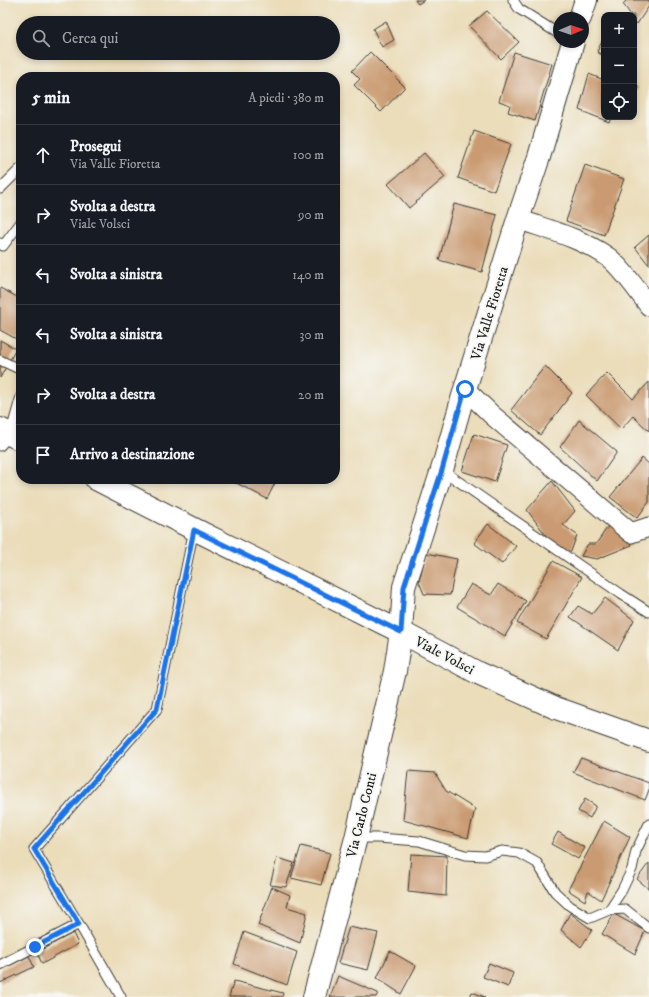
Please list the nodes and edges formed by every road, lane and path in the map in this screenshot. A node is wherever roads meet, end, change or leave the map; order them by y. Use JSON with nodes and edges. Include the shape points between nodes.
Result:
{"nodes":[{"id":1,"x":513,"y":0,"type":"edge"},
{"id":2,"x":586,"y":0,"type":"edge"},
{"id":3,"x":582,"y":12,"type":"edge"},
{"id":4,"x":553,"y":30,"type":"edge"},
{"id":5,"x":567,"y":48,"type":"edge"},
{"id":6,"x":16,"y":173,"type":"edge"},
{"id":7,"x":0,"y":190,"type":"edge"},
{"id":8,"x":518,"y":220,"type":"junction"},
{"id":9,"x":16,"y":229,"type":"edge"},
{"id":10,"x":0,"y":242,"type":"edge"},
{"id":11,"x":649,"y":306,"type":"edge"},
{"id":12,"x":0,"y":360,"type":"edge"},
{"id":13,"x":16,"y":368,"type":"edge"},
{"id":14,"x":465,"y":389,"type":"junction"},
{"id":15,"x":16,"y":412,"type":"edge"},
{"id":16,"x":8,"y":438,"type":"edge"},
{"id":17,"x":442,"y":470,"type":"junction"},
{"id":18,"x":106,"y":484,"type":"edge"},
{"id":19,"x":649,"y":527,"type":"edge"},
{"id":20,"x":194,"y":530,"type":"junction"},
{"id":21,"x":649,"y":612,"type":"edge"},
{"id":22,"x":401,"y":632,"type":"junction"},
{"id":23,"x":649,"y":741,"type":"edge"},
{"id":24,"x":649,"y":824,"type":"edge"},
{"id":25,"x":356,"y":838,"type":"junction"},
{"id":26,"x":609,"y":910,"type":"junction"},
{"id":27,"x":79,"y":924,"type":"junction"},
{"id":28,"x":649,"y":928,"type":"edge"},
{"id":29,"x":0,"y":965,"type":"edge"},
{"id":30,"x":121,"y":997,"type":"edge"},
{"id":31,"x":314,"y":997,"type":"edge"}],
"edges":[{"from":1,"to":4,"type":"lane","via":[[519,9]]},
{"from":2,"to":3,"type":"street"},
{"from":5,"to":8,"type":"street","name":"Via Valle Fioretta","via":[[539,157]]},
{"from":6,"to":7,"type":"lane"},
{"from":8,"to":11,"type":"street","via":[[581,241],[608,258],[633,284]]},
{"from":8,"to":14,"type":"street","name":"Via Valle Fioretta"},
{"from":9,"to":10,"type":"lane","via":[[3,246]]},
{"from":12,"to":13,"type":"lane"},
{"from":14,"to":17,"type":"street","name":"Via Valle Fioretta"},
{"from":14,"to":19,"type":"street","via":[[492,415],[632,533]]},
{"from":15,"to":16,"type":"lane"},
{"from":17,"to":21,"type":"lane"},
{"from":17,"to":22,"type":"street","name":"Via Valle Fioretta","via":[[404,587]]},
{"from":18,"to":20,"type":"street","name":"Viale Volsci"},
{"from":20,"to":22,"type":"street","name":"Viale Volsci"},
{"from":20,"to":27,"type":"lane","via":[[157,709],[34,849]]},
{"from":22,"to":23,"type":"street","name":"Viale Volsci","via":[[478,673],[556,708]]},
{"from":22,"to":25,"type":"street","name":"Via Carlo Conti","via":[[395,671]]},
{"from":24,"to":26,"type":"lane","via":[[636,851],[632,869]]},
{"from":25,"to":26,"type":"lane","via":[[419,842],[465,855],[485,856],[502,851],[519,853],[537,863],[555,892],[570,906],[590,918]]},
{"from":25,"to":31,"type":"street","name":"Via Carlo Conti"},
{"from":26,"to":28,"type":"lane","via":[[625,909]]},
{"from":27,"to":29,"type":"lane"},
{"from":27,"to":30,"type":"lane"}]}
